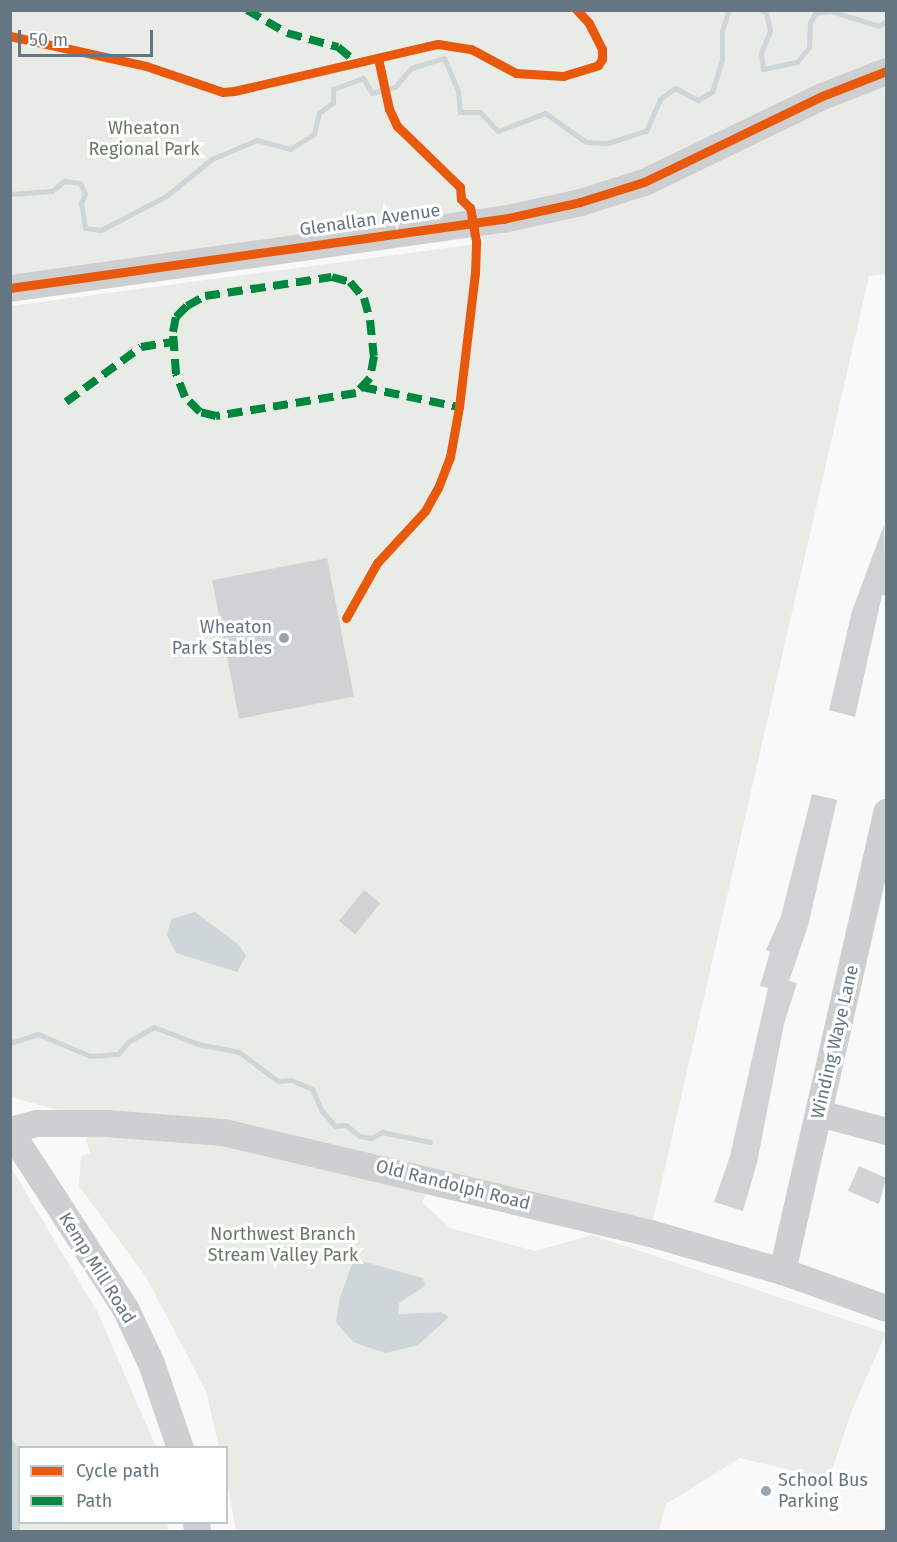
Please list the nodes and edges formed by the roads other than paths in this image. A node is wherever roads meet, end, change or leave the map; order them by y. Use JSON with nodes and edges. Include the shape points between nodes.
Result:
{"nodes":[{"id":1,"x":886,"y":71,"type":"edge"},
{"id":2,"x":10,"y":288,"type":"edge"},
{"id":3,"x":886,"y":812,"type":"edge"},
{"id":4,"x":819,"y":1113,"type":"junction"},
{"id":5,"x":10,"y":1131,"type":"edge"},
{"id":6,"x":886,"y":1131,"type":"edge"},
{"id":7,"x":782,"y":1271,"type":"junction"},
{"id":8,"x":886,"y":1308,"type":"edge"},
{"id":9,"x":179,"y":1446,"type":"edge"}],
"edges":[{"from":1,"to":2,"type":"street","name":"Glenallan Avenue","via":[[822,96],[644,182],[580,202],[503,219]]},
{"from":3,"to":4,"type":"street","name":"Winding Waye Lane"},
{"from":4,"to":6,"type":"street"},
{"from":4,"to":7,"type":"street","name":"Winding Waye Lane"},
{"from":5,"to":7,"type":"street","name":"Old Randolph Road","via":[[38,1123],[106,1123],[223,1132],[650,1233]]},
{"from":5,"to":9,"type":"street","name":"Kemp Mill Road","via":[[125,1308],[151,1363]]},
{"from":7,"to":8,"type":"street","name":"Old Randolph Road"}]}
